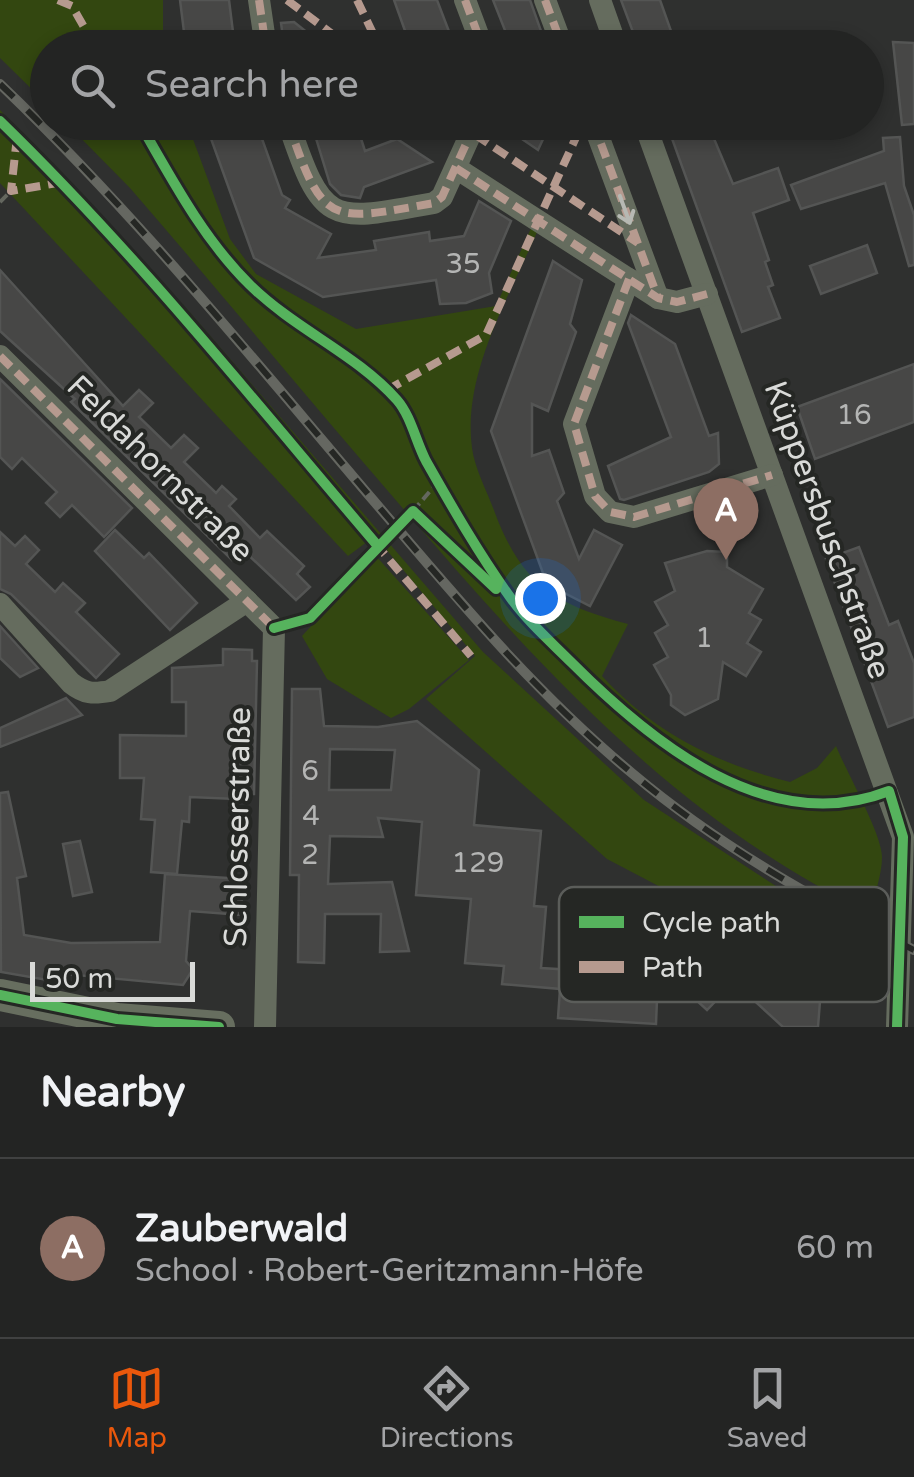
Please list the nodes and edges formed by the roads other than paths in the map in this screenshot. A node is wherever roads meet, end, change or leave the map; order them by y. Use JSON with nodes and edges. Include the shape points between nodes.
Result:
{"nodes":[{"id":1,"x":259,"y":0,"type":"edge"},
{"id":2,"x":465,"y":0,"type":"edge"},
{"id":3,"x":544,"y":0,"type":"edge"},
{"id":4,"x":600,"y":0,"type":"edge"},
{"id":5,"x":263,"y":30,"type":"edge"},
{"id":6,"x":476,"y":30,"type":"edge"},
{"id":7,"x":556,"y":30,"type":"edge"},
{"id":8,"x":611,"y":30,"type":"edge"},
{"id":9,"x":294,"y":140,"type":"edge"},
{"id":10,"x":468,"y":140,"type":"edge"},
{"id":11,"x":599,"y":140,"type":"edge"},
{"id":12,"x":651,"y":140,"type":"edge"},
{"id":13,"x":456,"y":168,"type":"junction"},
{"id":14,"x":629,"y":279,"type":"junction"},
{"id":15,"x":708,"y":294,"type":"junction"},
{"id":16,"x":658,"y":298,"type":"junction"},
{"id":17,"x":0,"y":356,"type":"edge"},
{"id":18,"x":772,"y":475,"type":"junction"},
{"id":19,"x":248,"y":601,"type":"junction"},
{"id":20,"x":0,"y":604,"type":"edge"},
{"id":21,"x":274,"y":628,"type":"joint"},
{"id":22,"x":909,"y":835,"type":"edge"},
{"id":23,"x":0,"y":994,"type":"edge"},
{"id":24,"x":118,"y":1023,"type":"edge"},
{"id":25,"x":219,"y":1027,"type":"edge"},
{"id":26,"x":266,"y":1027,"type":"edge"},
{"id":27,"x":897,"y":1027,"type":"edge"}],
"edges":[{"from":1,"to":5,"type":"street"},
{"from":2,"to":6,"type":"street"},
{"from":3,"to":7,"type":"street"},
{"from":4,"to":8,"type":"street"},
{"from":9,"to":13,"type":"street","via":[[308,181],[338,213],[359,216],[434,203]]},
{"from":10,"to":13,"type":"street"},
{"from":11,"to":16,"type":"street","one_way":true},
{"from":12,"to":15,"type":"street","name":"Küppersbuschstraße"},
{"from":13,"to":14,"type":"street"},
{"from":14,"to":16,"type":"street"},
{"from":14,"to":18,"type":"street","via":[[574,424],[596,496],[610,512],[634,517]]},
{"from":15,"to":16,"type":"street","via":[[677,302]]},
{"from":15,"to":18,"type":"street","name":"Küppersbuschstraße"},
{"from":17,"to":19,"type":"street","name":"Feldahornstraße"},
{"from":18,"to":22,"type":"street","name":"Küppersbuschstraße"},
{"from":19,"to":20,"type":"street","via":[[110,691],[94,694],[71,682]]},
{"from":19,"to":21,"type":"street","name":"Feldahornstraße"},
{"from":21,"to":26,"type":"street","name":"Schlosserstraße"},
{"from":22,"to":27,"type":"street","name":"Küppersbuschstraße"},
{"from":23,"to":24,"type":"street"},
{"from":24,"to":25,"type":"street"}]}
